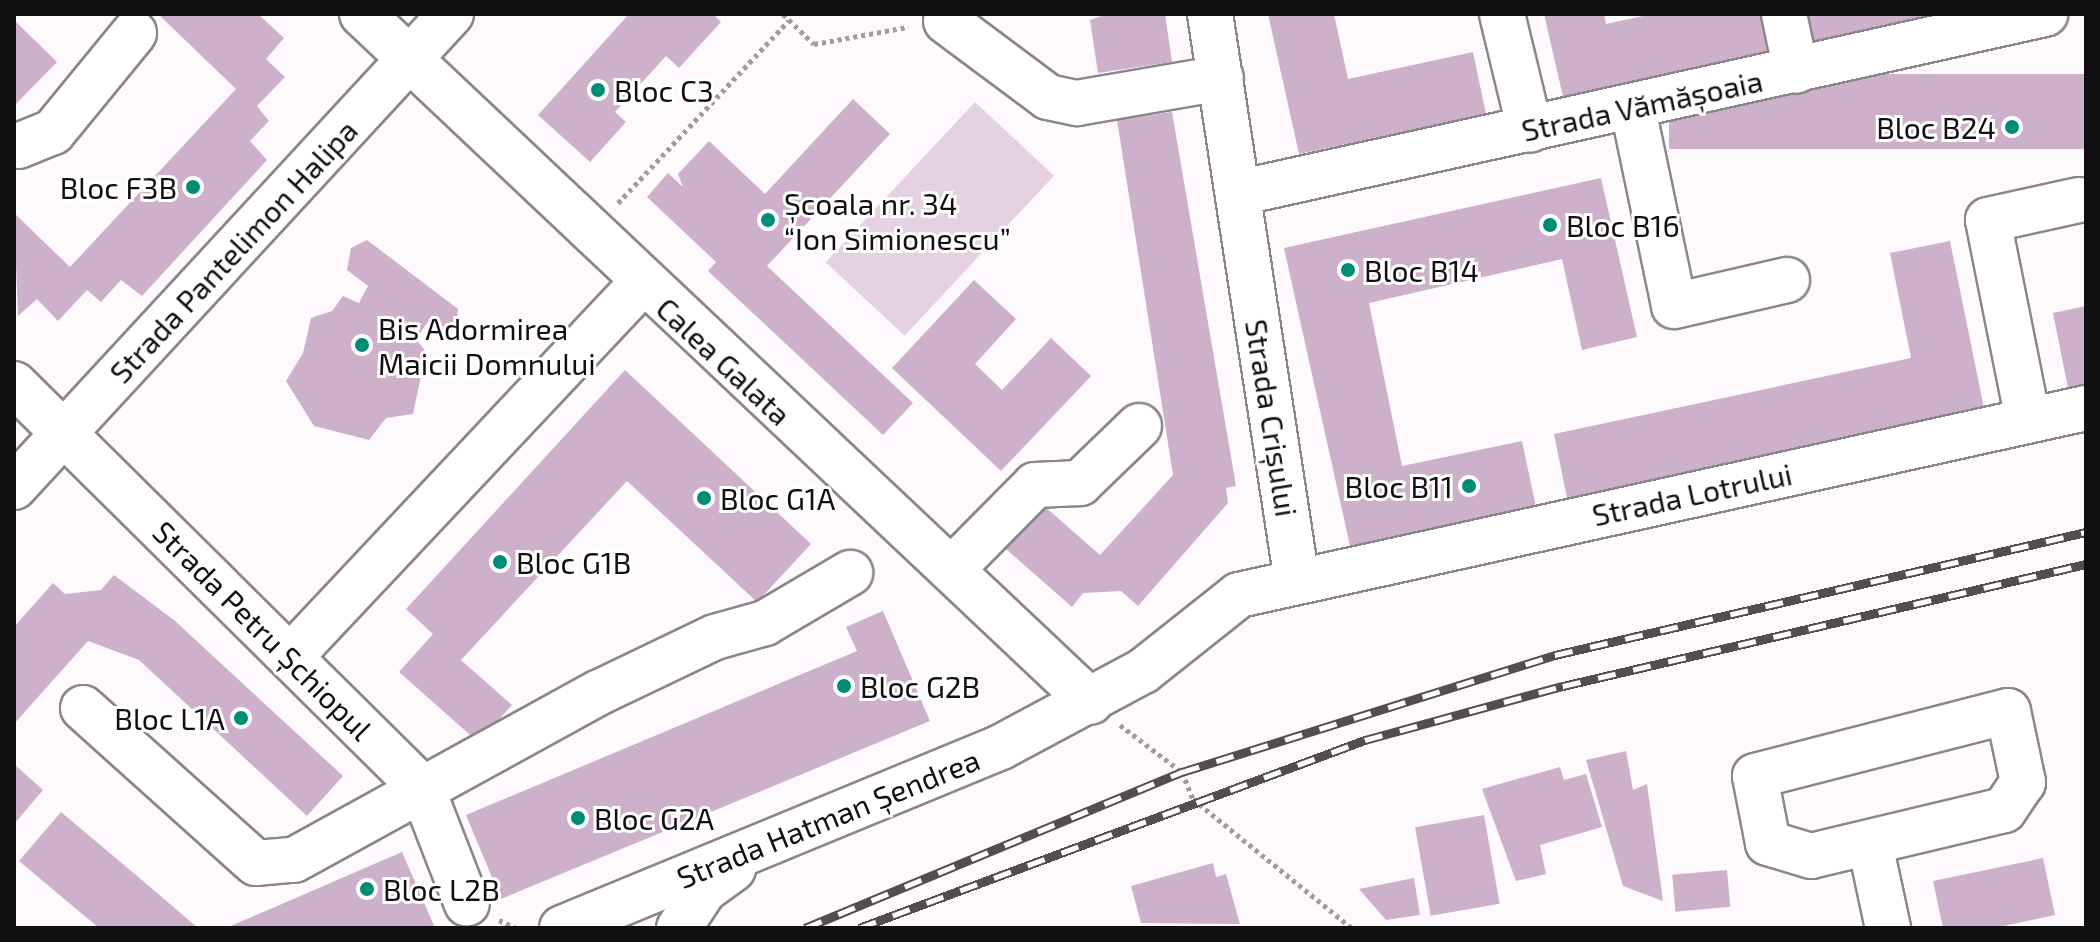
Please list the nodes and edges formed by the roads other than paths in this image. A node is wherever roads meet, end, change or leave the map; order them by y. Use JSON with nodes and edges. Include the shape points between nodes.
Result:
{"nodes":[{"id":1,"x":362,"y":14,"type":"edge"},
{"id":2,"x":451,"y":14,"type":"edge"},
{"id":3,"x":1210,"y":14,"type":"edge"},
{"id":4,"x":1502,"y":14,"type":"edge"},
{"id":5,"x":1784,"y":14,"type":"edge"},
{"id":6,"x":2045,"y":14,"type":"edge"},
{"id":7,"x":946,"y":21,"type":"road end"},
{"id":8,"x":134,"y":33,"type":"dead end"},
{"id":9,"x":406,"y":63,"type":"junction"},
{"id":10,"x":1796,"y":71,"type":"junction"},
{"id":11,"x":1221,"y":78,"type":"junction"},
{"id":12,"x":1633,"y":109,"type":"junction"},
{"id":13,"x":1530,"y":130,"type":"junction"},
{"id":14,"x":15,"y":146,"type":"edge"},
{"id":15,"x":1238,"y":193,"type":"junction"},
{"id":16,"x":2079,"y":200,"type":"dead end"},
{"id":17,"x":1787,"y":280,"type":"dead end"},
{"id":18,"x":641,"y":284,"type":"junction"},
{"id":19,"x":14,"y":384,"type":"edge"},
{"id":20,"x":2086,"y":408,"type":"edge"},
{"id":21,"x":2028,"y":420,"type":"junction"},
{"id":22,"x":1139,"y":426,"type":"dead end"},
{"id":23,"x":64,"y":433,"type":"junction"},
{"id":24,"x":14,"y":487,"type":"edge"},
{"id":25,"x":952,"y":569,"type":"junction"},
{"id":26,"x":850,"y":573,"type":"dead end"},
{"id":27,"x":1297,"y":581,"type":"junction"},
{"id":28,"x":291,"y":656,"type":"junction"},
{"id":29,"x":1091,"y":702,"type":"junction"},
{"id":30,"x":83,"y":708,"type":"dead end"},
{"id":31,"x":422,"y":788,"type":"junction"},
{"id":32,"x":1870,"y":844,"type":"junction"},
{"id":33,"x":750,"y":856,"type":"junction"},
{"id":34,"x":467,"y":904,"type":"dead end"},
{"id":35,"x":562,"y":928,"type":"edge"},
{"id":36,"x":679,"y":928,"type":"edge"},
{"id":37,"x":1888,"y":928,"type":"edge"}],
"edges":[{"from":1,"to":9,"type":"street","name":"Calea Galata"},
{"from":2,"to":9,"type":"street","name":"Strada Pantelimon Halipa"},
{"from":3,"to":11,"type":"street","name":"Strada Crișului"},
{"from":4,"to":13,"type":"street"},
{"from":5,"to":10,"type":"street"},
{"from":6,"to":10,"type":"street","name":"Strada Vămășoaia"},
{"from":7,"to":11,"type":"street","via":[[1062,100]]},
{"from":8,"to":14,"type":"street","via":[[53,132]]},
{"from":9,"to":18,"type":"street","name":"Calea Galata"},
{"from":9,"to":23,"type":"street","name":"Strada Pantelimon Halipa"},
{"from":10,"to":12,"type":"street","name":"Strada Vămășoaia"},
{"from":11,"to":15,"type":"street","name":"Strada Crișului"},
{"from":12,"to":13,"type":"street","name":"Strada Vămășoaia"},
{"from":12,"to":17,"type":"street","via":[[1674,306]]},
{"from":13,"to":15,"type":"street","name":"Strada Vămășoaia"},
{"from":15,"to":27,"type":"street","name":"Strada Crișului"},
{"from":16,"to":21,"type":"street","via":[[1988,220]]},
{"from":18,"to":25,"type":"street","name":"Calea Galata"},
{"from":18,"to":28,"type":"street"},
{"from":19,"to":23,"type":"street","name":"Strada Petru Șchiopul"},
{"from":20,"to":21,"type":"street","name":"Strada Lotrului"},
{"from":21,"to":27,"type":"street","name":"Strada Lotrului"},
{"from":22,"to":25,"type":"street","via":[[1080,483],[1035,485]]},
{"from":23,"to":24,"type":"street","name":"Strada Pantelimon Halipa"},
{"from":23,"to":28,"type":"street","name":"Strada Petru Șchiopul"},
{"from":25,"to":29,"type":"street","name":"Calea Galata"},
{"from":26,"to":31,"type":"street","via":[[765,623],[715,637],[600,692]]},
{"from":27,"to":29,"type":"street","via":[[1239,595]]},
{"from":28,"to":31,"type":"street","name":"Strada Petru Șchiopul"},
{"from":29,"to":33,"type":"street","name":"Strada Hatman Șendrea"},
{"from":30,"to":31,"type":"street","via":[[256,863],[294,860]]},
{"from":31,"to":34,"type":"street","name":"Strada Petru Șchiopul"},
{"from":32,"to":32,"type":"street","via":[[2004,810],[2023,782],[2008,711],[1755,776],[1768,843],[1811,856]]},
{"from":32,"to":37,"type":"street"},
{"from":33,"to":35,"type":"street","name":"Strada Hatman Șendrea"},
{"from":33,"to":36,"type":"street","via":[[704,890]]}]}
